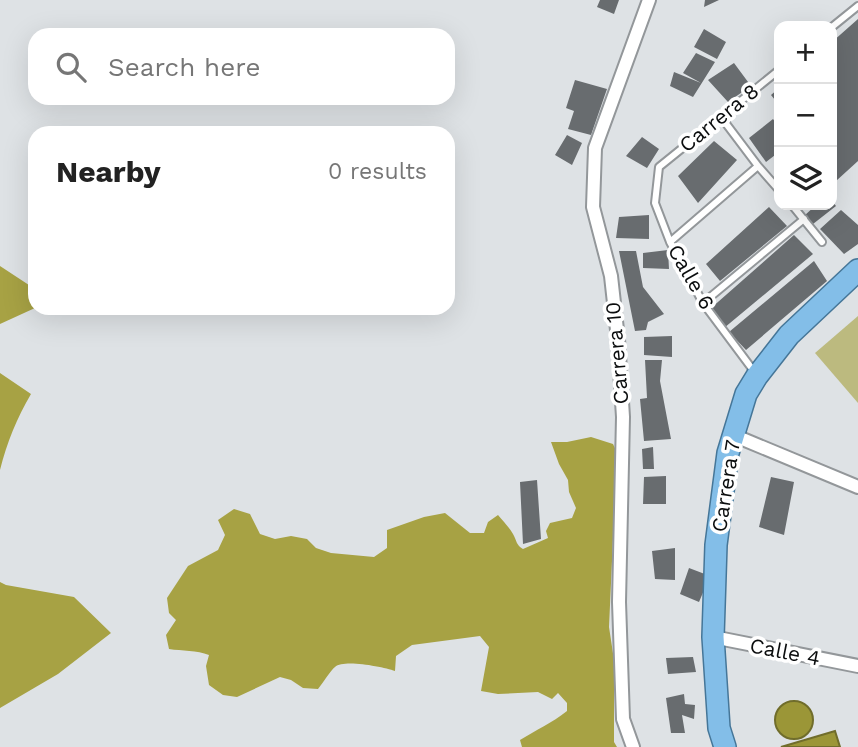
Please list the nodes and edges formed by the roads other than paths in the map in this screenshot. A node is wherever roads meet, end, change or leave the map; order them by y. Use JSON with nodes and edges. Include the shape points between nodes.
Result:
{"nodes":[{"id":1,"x":649,"y":0,"type":"edge"},
{"id":2,"x":858,"y":6,"type":"edge"},
{"id":3,"x":837,"y":23,"type":"edge"},
{"id":4,"x":774,"y":74,"type":"edge"},
{"id":5,"x":721,"y":117,"type":"junction"},
{"id":6,"x":758,"y":166,"type":"junction"},
{"id":7,"x":659,"y":167,"type":"joint"},
{"id":8,"x":774,"y":184,"type":"edge"},
{"id":9,"x":796,"y":210,"type":"edge"},
{"id":10,"x":804,"y":219,"type":"junction"},
{"id":11,"x":670,"y":242,"type":"junction"},
{"id":12,"x":822,"y":242,"type":"dead end"},
{"id":13,"x":858,"y":270,"type":"edge"},
{"id":14,"x":703,"y":303,"type":"junction"},
{"id":15,"x":757,"y":376,"type":"junction"},
{"id":16,"x":733,"y":435,"type":"junction"},
{"id":17,"x":858,"y":487,"type":"edge"},
{"id":18,"x":713,"y":638,"type":"junction"},
{"id":19,"x":858,"y":666,"type":"edge"},
{"id":20,"x":633,"y":747,"type":"edge"},
{"id":21,"x":725,"y":747,"type":"edge"}],
"edges":[{"from":1,"to":20,"type":"street","name":"Carrera 10","via":[[595,148],[593,207],[611,276],[618,339],[623,417],[619,602],[623,719]]},
{"from":2,"to":3,"type":"lane"},
{"from":4,"to":5,"type":"lane","name":"Carrera 8"},
{"from":5,"to":6,"type":"lane"},
{"from":5,"to":7,"type":"lane","name":"Carrera 8"},
{"from":6,"to":8,"type":"lane"},
{"from":6,"to":11,"type":"lane"},
{"from":7,"to":11,"type":"lane","name":"Calle 6","via":[[655,203]]},
{"from":9,"to":10,"type":"lane"},
{"from":10,"to":12,"type":"lane"},
{"from":10,"to":14,"type":"lane"},
{"from":11,"to":14,"type":"lane","name":"Calle 6"},
{"from":13,"to":15,"type":"highway","name":"Carrera 7","via":[[789,335]]},
{"from":14,"to":15,"type":"lane","name":"Calle 6"},
{"from":15,"to":16,"type":"highway","name":"Carrera 7"},
{"from":16,"to":17,"type":"street"},
{"from":16,"to":18,"type":"highway","name":"Carrera 7","via":[[716,545]]},
{"from":18,"to":19,"type":"street","name":"Calle 4"},
{"from":18,"to":21,"type":"highway","name":"Carrera 7","via":[[719,728]]}]}
